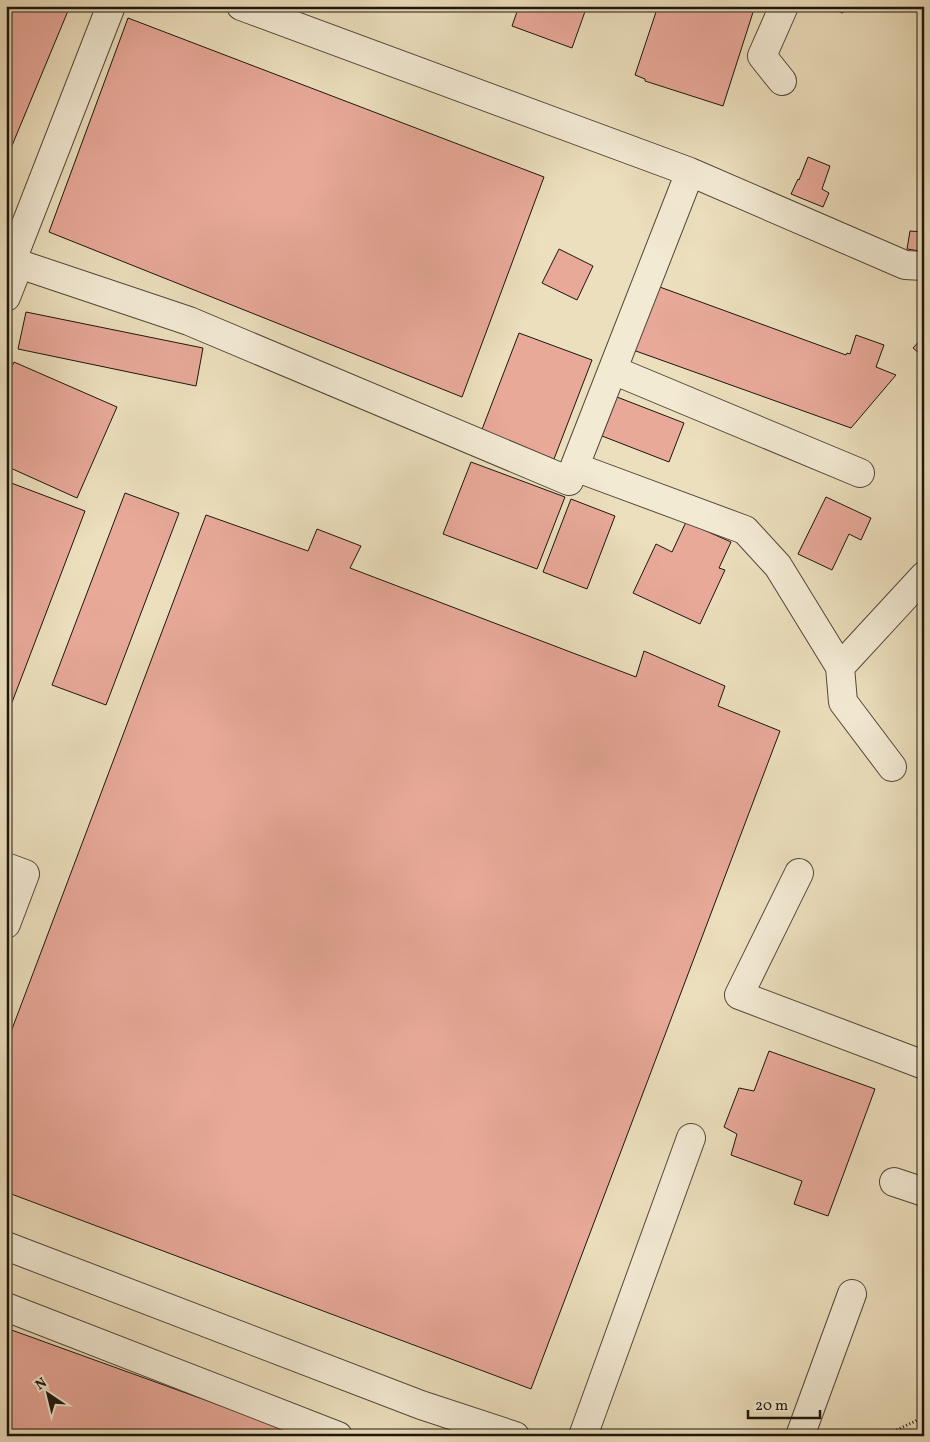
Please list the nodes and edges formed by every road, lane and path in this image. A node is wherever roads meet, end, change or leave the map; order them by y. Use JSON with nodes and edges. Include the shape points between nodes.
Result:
{"nodes":[{"id":1,"x":111,"y":6,"type":"edge"},
{"id":2,"x":241,"y":6,"type":"edge"},
{"id":3,"x":784,"y":6,"type":"edge"},
{"id":4,"x":782,"y":81,"type":"dead end"},
{"id":5,"x":690,"y":172,"type":"junction"},
{"id":6,"x":19,"y":264,"type":"junction"},
{"id":7,"x":924,"y":266,"type":"edge"},
{"id":8,"x":6,"y":297,"type":"edge"},
{"id":9,"x":613,"y":370,"type":"junction"},
{"id":10,"x":575,"y":467,"type":"junction"},
{"id":11,"x":860,"y":472,"type":"dead end"},
{"id":12,"x":924,"y":576,"type":"edge"},
{"id":13,"x":840,"y":667,"type":"junction"},
{"id":14,"x":892,"y":767,"type":"dead end"},
{"id":15,"x":6,"y":867,"type":"edge"},
{"id":16,"x":799,"y":873,"type":"dead end"},
{"id":17,"x":6,"y":924,"type":"edge"},
{"id":18,"x":924,"y":1065,"type":"edge"},
{"id":19,"x":691,"y":1138,"type":"dead end"},
{"id":20,"x":894,"y":1182,"type":"dead end"},
{"id":21,"x":924,"y":1192,"type":"edge"},
{"id":22,"x":6,"y":1246,"type":"edge"},
{"id":23,"x":852,"y":1294,"type":"dead end"},
{"id":24,"x":6,"y":1307,"type":"edge"},
{"id":25,"x":924,"y":1417,"type":"edge"},
{"id":26,"x":338,"y":1436,"type":"edge"},
{"id":27,"x":515,"y":1436,"type":"edge"},
{"id":28,"x":583,"y":1436,"type":"edge"},
{"id":29,"x":800,"y":1436,"type":"edge"},
{"id":30,"x":884,"y":1436,"type":"edge"}],
"edges":[{"from":1,"to":6,"type":"lane","via":[[12,260]]},
{"from":2,"to":5,"type":"lane"},
{"from":3,"to":4,"type":"lane","via":[[762,56]]},
{"from":5,"to":7,"type":"lane","via":[[905,265]]},
{"from":5,"to":9,"type":"lane"},
{"from":6,"to":8,"type":"lane"},
{"from":6,"to":10,"type":"lane","via":[[189,321],[569,481]]},
{"from":9,"to":10,"type":"lane"},
{"from":9,"to":11,"type":"lane"},
{"from":10,"to":13,"type":"lane","via":[[745,530],[778,566]]},
{"from":12,"to":13,"type":"lane"},
{"from":13,"to":14,"type":"lane","via":[[843,702]]},
{"from":15,"to":17,"type":"lane","via":[[25,874]]},
{"from":16,"to":18,"type":"lane","via":[[739,995]]},
{"from":19,"to":28,"type":"lane"},
{"from":20,"to":21,"type":"lane"},
{"from":22,"to":27,"type":"lane","via":[[421,1406]]},
{"from":23,"to":29,"type":"lane"},
{"from":24,"to":26,"type":"lane"},
{"from":25,"to":30,"type":"path"}]}
